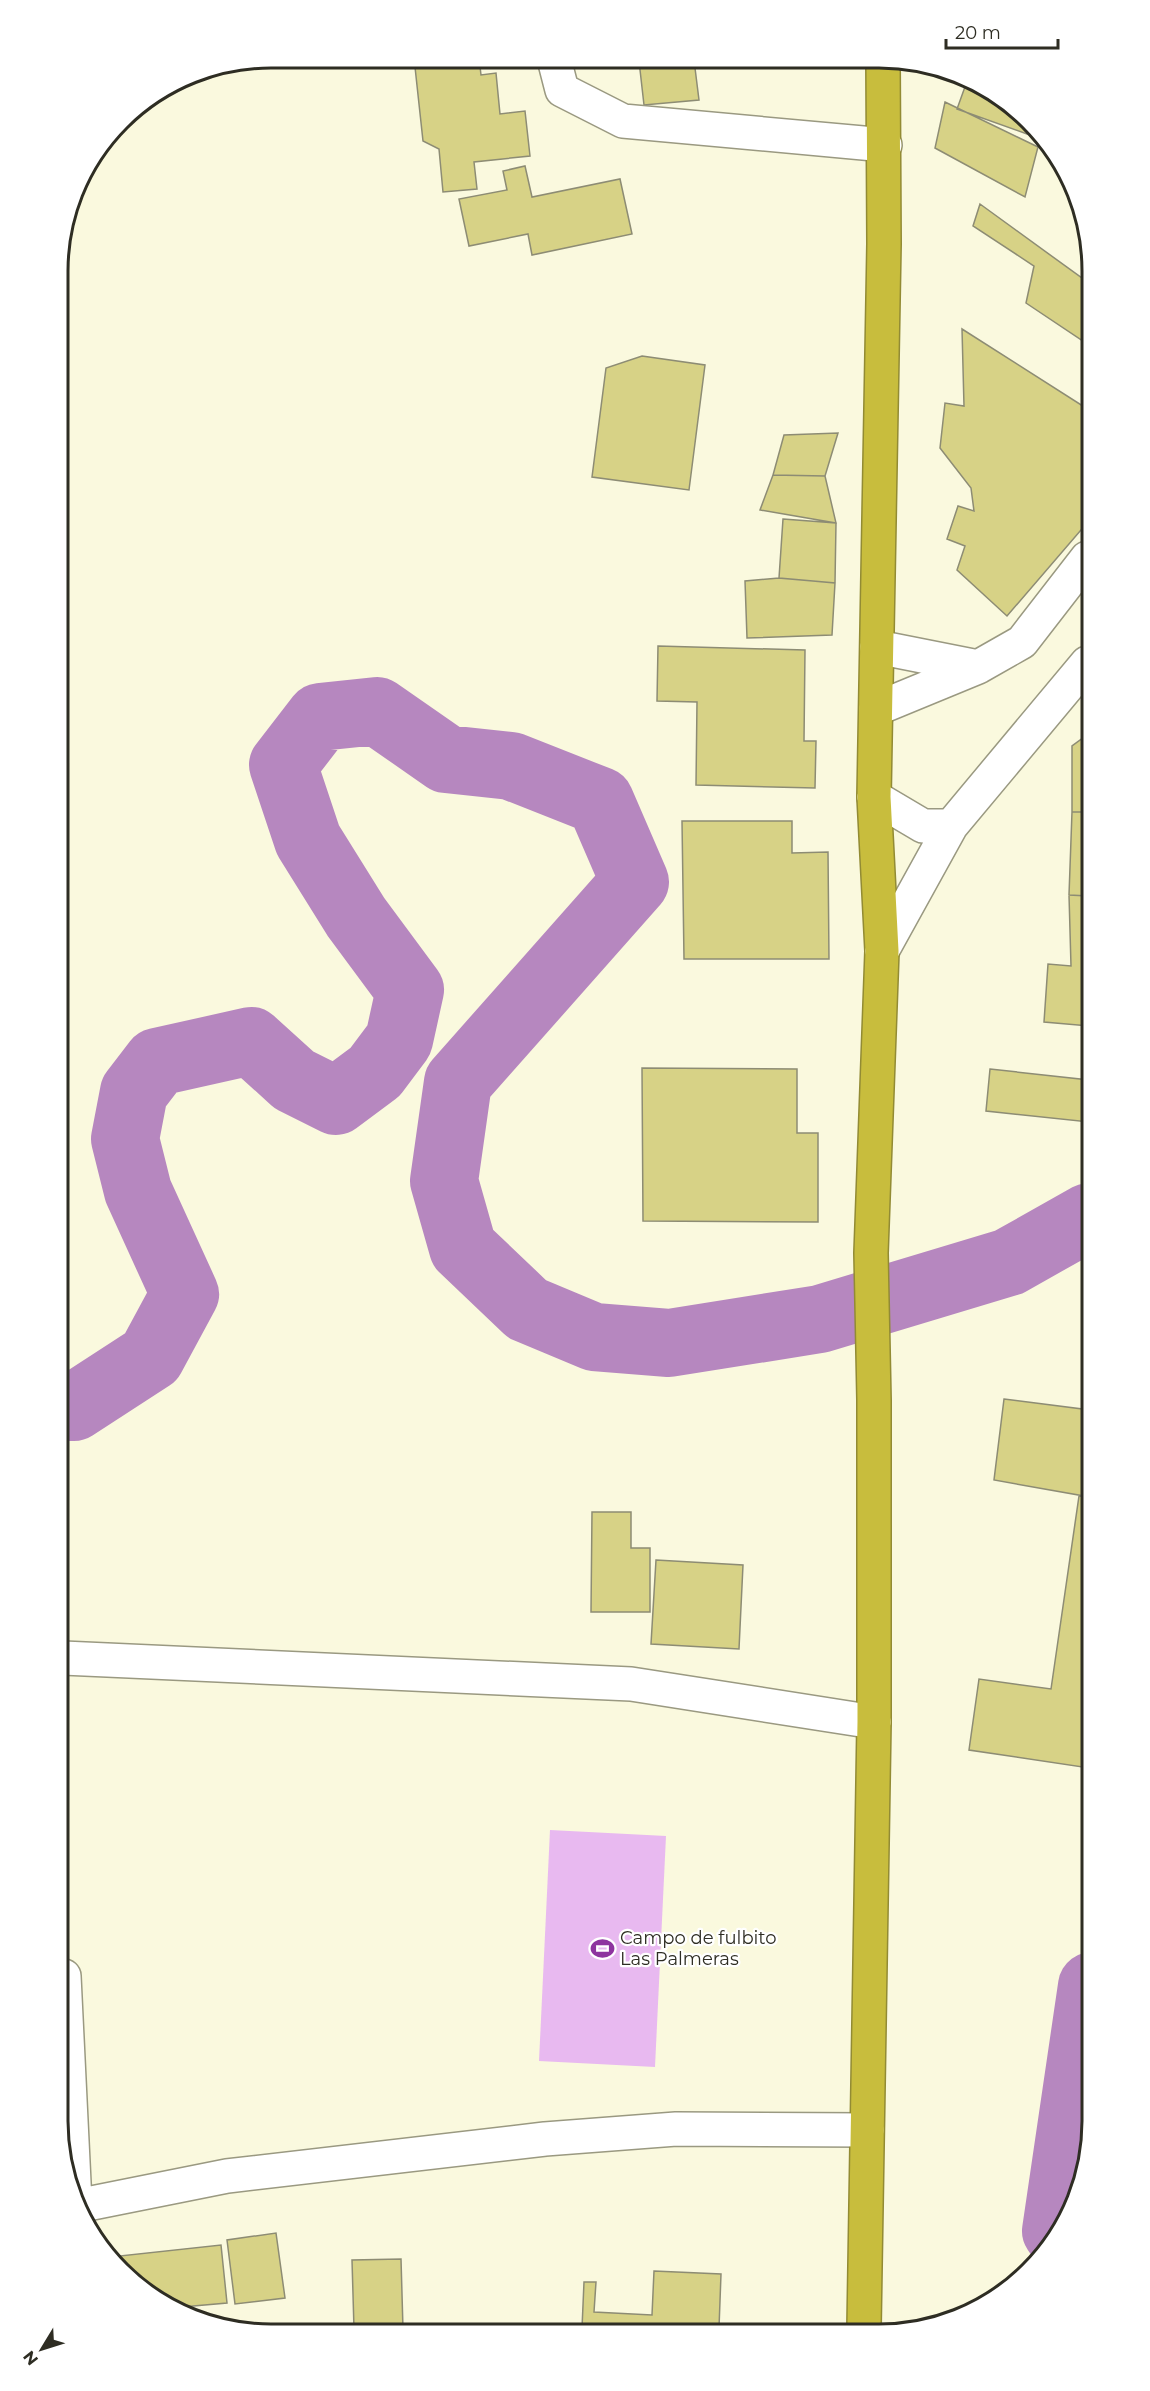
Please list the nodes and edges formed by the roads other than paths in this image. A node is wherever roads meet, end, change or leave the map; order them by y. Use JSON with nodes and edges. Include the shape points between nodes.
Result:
{"nodes":[{"id":1,"x":556,"y":68,"type":"edge"},
{"id":2,"x":883,"y":68,"type":"edge"},
{"id":3,"x":885,"y":145,"type":"junction"},
{"id":4,"x":1082,"y":564,"type":"edge"},
{"id":5,"x":877,"y":647,"type":"junction"},
{"id":6,"x":978,"y":667,"type":"junction"},
{"id":7,"x":1082,"y":669,"type":"edge"},
{"id":8,"x":876,"y":709,"type":"junction"},
{"id":9,"x":874,"y":797,"type":"junction"},
{"id":10,"x":951,"y":826,"type":"junction"},
{"id":11,"x":882,"y":951,"type":"junction"},
{"id":12,"x":68,"y":1658,"type":"edge"},
{"id":13,"x":874,"y":1722,"type":"junction"},
{"id":14,"x":68,"y":2052,"type":"edge"},
{"id":15,"x":867,"y":2130,"type":"junction"},
{"id":16,"x":74,"y":2174,"type":"edge"},
{"id":17,"x":86,"y":2203,"type":"edge"},
{"id":18,"x":864,"y":2324,"type":"edge"}],
"edges":[{"from":1,"to":3,"type":"street","via":[[562,90],[623,121]]},
{"from":2,"to":3,"type":"highway"},
{"from":3,"to":5,"type":"highway"},
{"from":4,"to":6,"type":"street","via":[[1022,642]]},
{"from":5,"to":6,"type":"street"},
{"from":5,"to":8,"type":"highway"},
{"from":6,"to":8,"type":"street"},
{"from":7,"to":10,"type":"street"},
{"from":8,"to":9,"type":"highway"},
{"from":9,"to":10,"type":"street","via":[[923,826]]},
{"from":9,"to":11,"type":"highway"},
{"from":10,"to":11,"type":"street"},
{"from":11,"to":13,"type":"highway","via":[[871,1253]]},
{"from":12,"to":13,"type":"street","via":[[631,1684]]},
{"from":13,"to":15,"type":"highway"},
{"from":14,"to":16,"type":"street"},
{"from":15,"to":17,"type":"street","via":[[676,2129],[556,2138],[227,2176]]},
{"from":15,"to":18,"type":"highway"}]}
